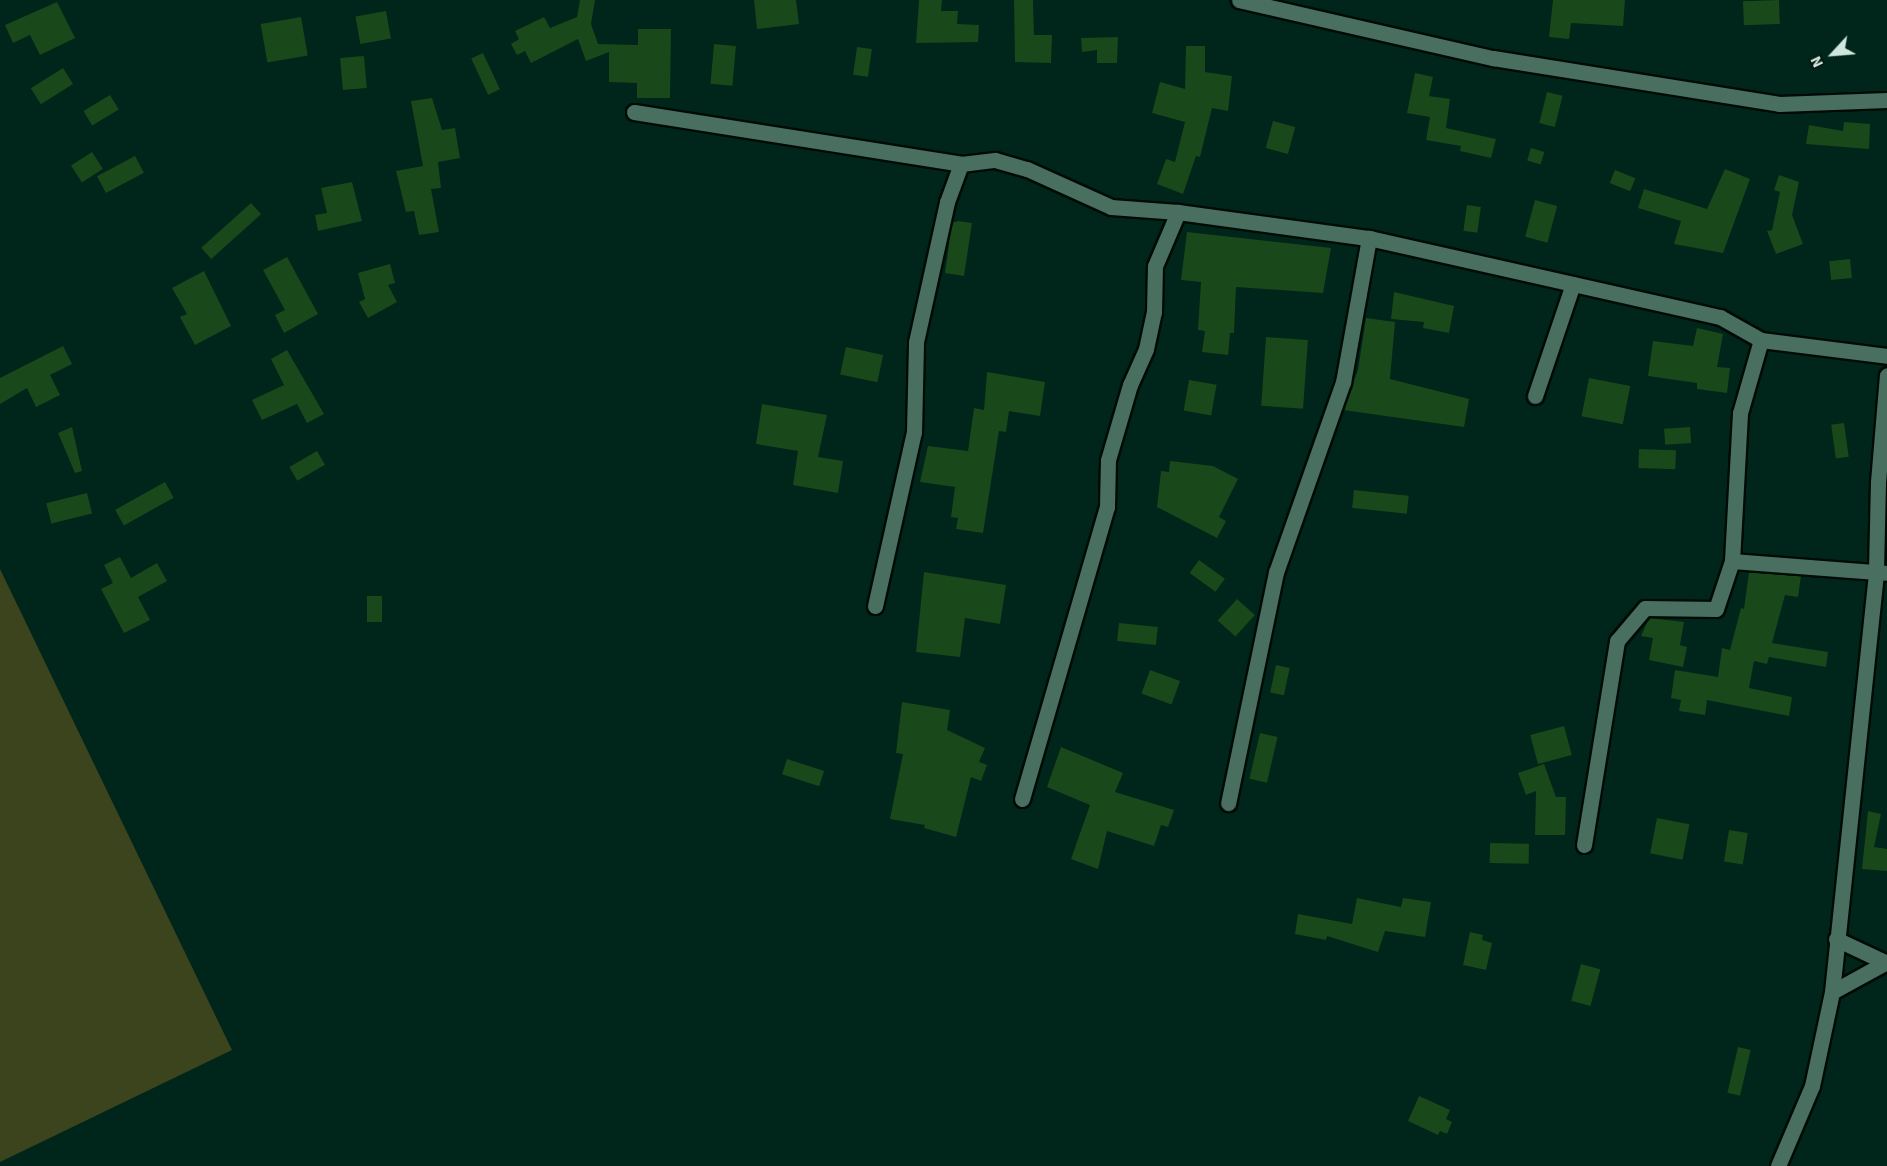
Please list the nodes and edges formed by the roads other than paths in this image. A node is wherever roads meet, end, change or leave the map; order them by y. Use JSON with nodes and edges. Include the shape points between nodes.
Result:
{"nodes":[{"id":1,"x":1239,"y":0,"type":"edge"},
{"id":2,"x":1887,"y":100,"type":"edge"},
{"id":3,"x":634,"y":112,"type":"dead end"},
{"id":4,"x":961,"y":164,"type":"junction"},
{"id":5,"x":1178,"y":212,"type":"junction"},
{"id":6,"x":1369,"y":238,"type":"junction"},
{"id":7,"x":1573,"y":284,"type":"junction"},
{"id":8,"x":1761,"y":340,"type":"junction"},
{"id":9,"x":1887,"y":356,"type":"edge"},
{"id":10,"x":1887,"y":375,"type":"edge"},
{"id":11,"x":1535,"y":396,"type":"dead end"},
{"id":12,"x":1731,"y":561,"type":"junction"},
{"id":13,"x":1882,"y":571,"type":"edge"},
{"id":14,"x":875,"y":606,"type":"dead end"},
{"id":15,"x":1022,"y":799,"type":"dead end"},
{"id":16,"x":1228,"y":803,"type":"dead end"},
{"id":17,"x":1584,"y":845,"type":"dead end"},
{"id":18,"x":1836,"y":939,"type":"junction"},
{"id":19,"x":1886,"y":963,"type":"edge"},
{"id":20,"x":1832,"y":992,"type":"junction"},
{"id":21,"x":1778,"y":1166,"type":"edge"}],
"edges":[{"from":1,"to":2,"type":"street","via":[[1493,58],[1779,104]]},
{"from":3,"to":4,"type":"street"},
{"from":4,"to":5,"type":"street","via":[[995,160],[1027,169],[1111,207]]},
{"from":4,"to":14,"type":"street","via":[[947,202],[916,342],[914,432]]},
{"from":5,"to":6,"type":"street"},
{"from":5,"to":15,"type":"street","via":[[1155,266],[1154,312],[1146,349],[1130,385],[1108,460],[1107,507]]},
{"from":6,"to":7,"type":"street"},
{"from":6,"to":16,"type":"street","via":[[1343,382],[1276,572]]},
{"from":7,"to":8,"type":"street","via":[[1720,317]]},
{"from":7,"to":11,"type":"street"},
{"from":8,"to":9,"type":"street"},
{"from":8,"to":12,"type":"street","via":[[1740,413]]},
{"from":10,"to":13,"type":"street","via":[[1878,482]]},
{"from":12,"to":13,"type":"street"},
{"from":12,"to":17,"type":"street","via":[[1716,609],[1645,608],[1617,641]]},
{"from":13,"to":18,"type":"street"},
{"from":18,"to":19,"type":"street"},
{"from":18,"to":20,"type":"street"},
{"from":19,"to":20,"type":"street"},
{"from":20,"to":21,"type":"street","via":[[1812,1086]]}]}
